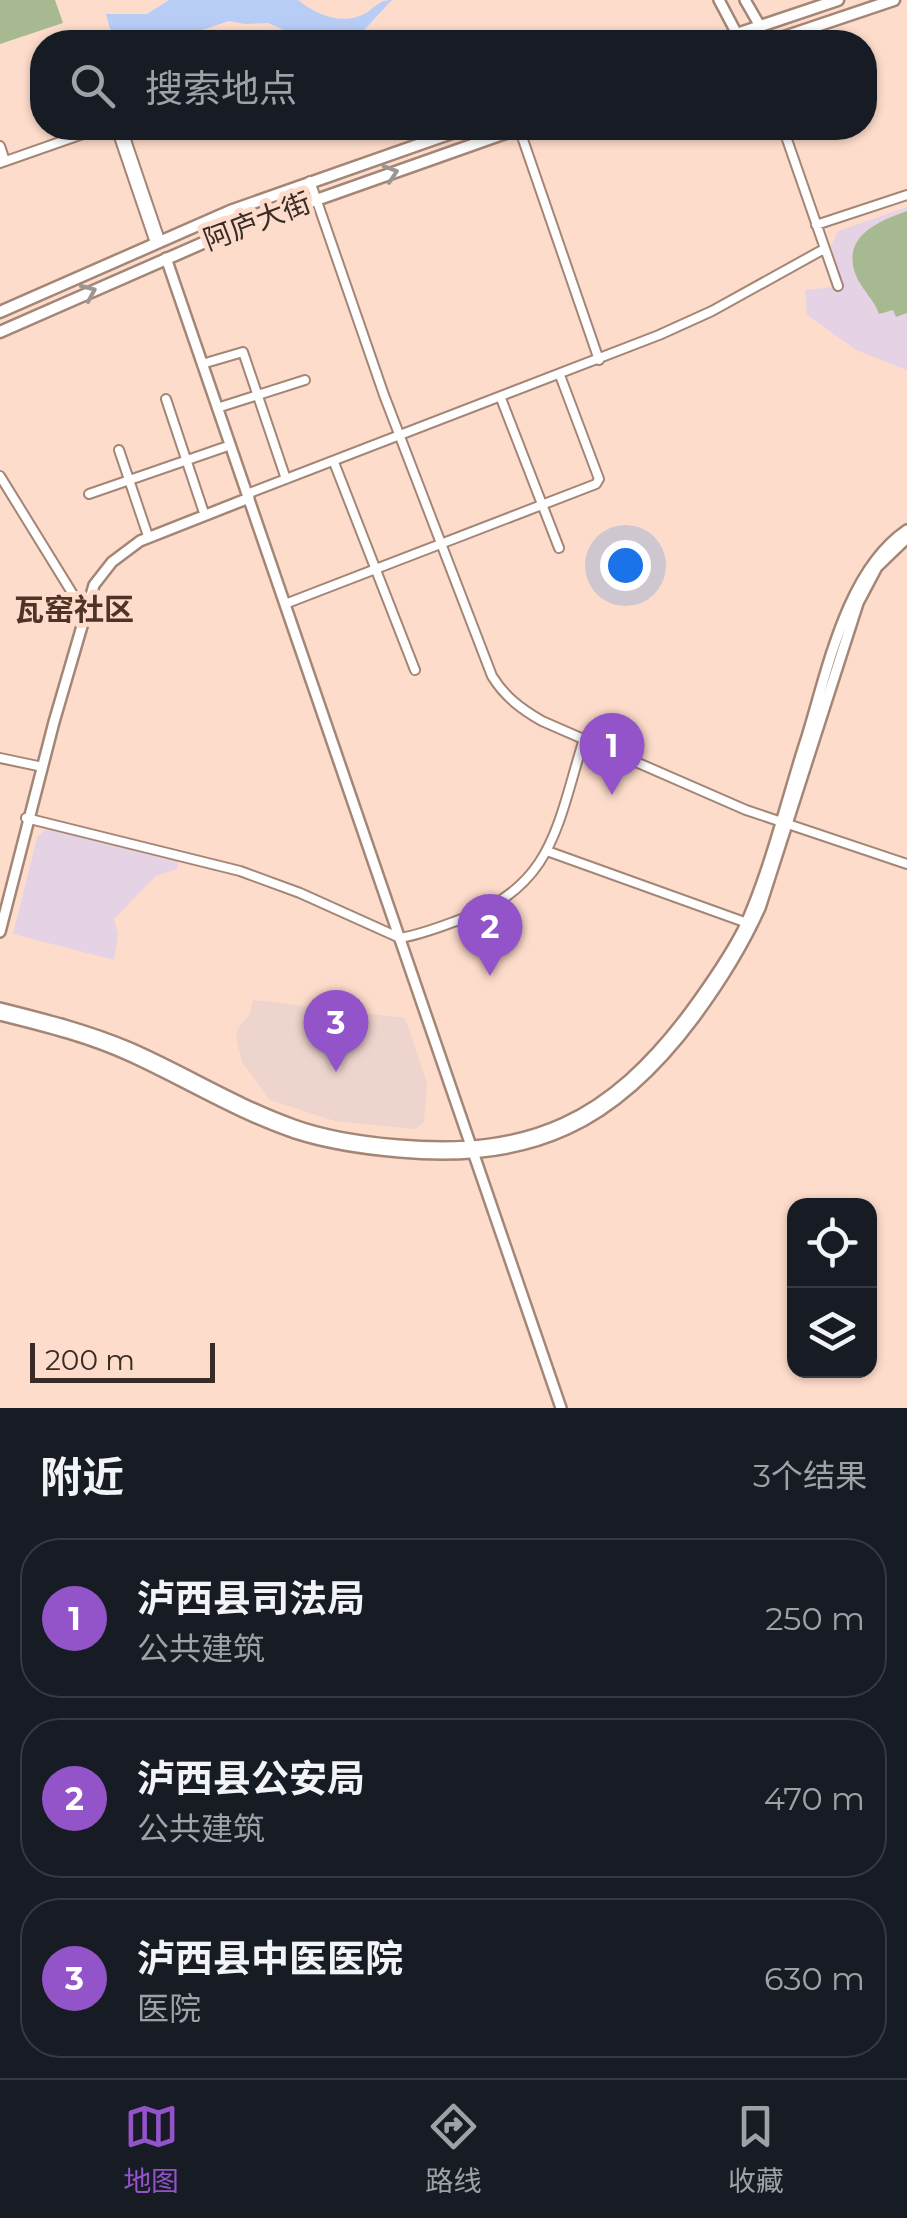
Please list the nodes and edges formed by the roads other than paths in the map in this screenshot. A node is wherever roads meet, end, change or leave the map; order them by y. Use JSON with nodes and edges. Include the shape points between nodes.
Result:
{"nodes":[{"id":1,"x":718,"y":0,"type":"edge"},
{"id":2,"x":745,"y":0,"type":"edge"},
{"id":3,"x":838,"y":0,"type":"edge"},
{"id":4,"x":894,"y":0,"type":"edge"},
{"id":5,"x":760,"y":26,"type":"junction"},
{"id":6,"x":736,"y":30,"type":"edge"},
{"id":7,"x":749,"y":30,"type":"edge"},
{"id":8,"x":758,"y":30,"type":"edge"},
{"id":9,"x":805,"y":30,"type":"edge"},
{"id":10,"x":66,"y":140,"type":"edge"},
{"id":11,"x":123,"y":140,"type":"edge"},
{"id":12,"x":431,"y":140,"type":"edge"},
{"id":13,"x":485,"y":140,"type":"edge"},
{"id":14,"x":524,"y":140,"type":"edge"},
{"id":15,"x":787,"y":140,"type":"edge"},
{"id":16,"x":0,"y":146,"type":"edge"},
{"id":17,"x":3,"y":162,"type":"edge"},
{"id":18,"x":310,"y":181,"type":"junction"},
{"id":19,"x":907,"y":195,"type":"edge"},
{"id":20,"x":316,"y":198,"type":"junction"},
{"id":21,"x":816,"y":225,"type":"junction"},
{"id":22,"x":158,"y":242,"type":"junction"},
{"id":23,"x":825,"y":251,"type":"junction"},
{"id":24,"x":163,"y":259,"type":"junction"},
{"id":25,"x":838,"y":286,"type":"dead end"},
{"id":26,"x":0,"y":312,"type":"edge"},
{"id":27,"x":0,"y":332,"type":"edge"},
{"id":28,"x":599,"y":361,"type":"junction"},
{"id":29,"x":202,"y":364,"type":"junction"},
{"id":30,"x":561,"y":378,"type":"junction"},
{"id":31,"x":305,"y":380,"type":"dead end"},
{"id":32,"x":257,"y":395,"type":"junction"},
{"id":33,"x":166,"y":399,"type":"dead end"},
{"id":34,"x":502,"y":401,"type":"junction"},
{"id":35,"x":217,"y":408,"type":"junction"},
{"id":36,"x":400,"y":438,"type":"junction"},
{"id":37,"x":224,"y":447,"type":"junction"},
{"id":38,"x":120,"y":450,"type":"dead end"},
{"id":39,"x":186,"y":460,"type":"junction"},
{"id":40,"x":335,"y":465,"type":"junction"},
{"id":41,"x":0,"y":476,"type":"edge"},
{"id":42,"x":286,"y":479,"type":"junction"},
{"id":43,"x":130,"y":480,"type":"junction"},
{"id":44,"x":88,"y":494,"type":"dead end"},
{"id":45,"x":245,"y":497,"type":"junction"},
{"id":46,"x":543,"y":505,"type":"junction"},
{"id":47,"x":203,"y":510,"type":"junction"},
{"id":48,"x":907,"y":530,"type":"edge"},
{"id":49,"x":147,"y":532,"type":"junction"},
{"id":50,"x":907,"y":538,"type":"edge"},
{"id":51,"x":440,"y":545,"type":"junction"},
{"id":52,"x":559,"y":548,"type":"dead end"},
{"id":53,"x":376,"y":570,"type":"junction"},
{"id":54,"x":285,"y":604,"type":"junction"},
{"id":55,"x":82,"y":608,"type":"junction"},
{"id":56,"x":416,"y":670,"type":"dead end"},
{"id":57,"x":584,"y":739,"type":"junction"},
{"id":58,"x":0,"y":758,"type":"edge"},
{"id":59,"x":38,"y":766,"type":"junction"},
{"id":60,"x":27,"y":818,"type":"junction"},
{"id":61,"x":783,"y":824,"type":"junction"},
{"id":62,"x":547,"y":851,"type":"junction"},
{"id":63,"x":907,"y":864,"type":"edge"},
{"id":64,"x":0,"y":914,"type":"edge"},
{"id":65,"x":749,"y":923,"type":"junction"},
{"id":66,"x":0,"y":932,"type":"edge"},
{"id":67,"x":396,"y":937,"type":"junction"},
{"id":68,"x":0,"y":1011,"type":"edge"},
{"id":69,"x":469,"y":1151,"type":"junction"},
{"id":70,"x":558,"y":1408,"type":"edge"}],
"edges":[{"from":1,"to":6,"type":"main road"},
{"from":2,"to":5,"type":"main road"},
{"from":3,"to":5,"type":"highway"},
{"from":4,"to":9,"type":"highway"},
{"from":5,"to":7,"type":"highway"},
{"from":5,"to":8,"type":"main road"},
{"from":10,"to":17,"type":"street"},
{"from":11,"to":22,"type":"street"},
{"from":12,"to":18,"type":"highway","name":"阿庐大街"},
{"from":20,"to":13,"type":"highway","name":"阿庐大街","one_way":true},
{"from":14,"to":28,"type":"street"},
{"from":15,"to":21,"type":"street"},
{"from":16,"to":17,"type":"street"},
{"from":18,"to":20,"type":"street"},
{"from":18,"to":22,"type":"highway","name":"阿庐大街"},
{"from":19,"to":21,"type":"street"},
{"from":20,"to":24,"type":"highway","name":"阿庐大街"},
{"from":20,"to":36,"type":"street"},
{"from":21,"to":23,"type":"street"},
{"from":22,"to":26,"type":"highway","name":"阿庐大街"},
{"from":23,"to":25,"type":"street"},
{"from":23,"to":28,"type":"street"},
{"from":27,"to":24,"type":"highway","name":"阿庐大街","one_way":true},
{"from":24,"to":29,"type":"main road"},
{"from":24,"to":37,"type":"main road"},
{"from":28,"to":30,"type":"street"},
{"from":28,"to":36,"type":"street"},
{"from":29,"to":32,"type":"street","via":[[243,352]]},
{"from":29,"to":35,"type":"main road"},
{"from":30,"to":34,"type":"street"},
{"from":30,"to":46,"type":"street","via":[[598,481]]},
{"from":31,"to":32,"type":"street"},
{"from":32,"to":35,"type":"street"},
{"from":32,"to":42,"type":"street"},
{"from":33,"to":39,"type":"street"},
{"from":34,"to":36,"type":"street"},
{"from":34,"to":46,"type":"street"},
{"from":35,"to":45,"type":"main road"},
{"from":36,"to":40,"type":"street"},
{"from":36,"to":42,"type":"street"},
{"from":36,"to":51,"type":"street"},
{"from":37,"to":39,"type":"street"},
{"from":37,"to":45,"type":"main road"},
{"from":38,"to":43,"type":"street"},
{"from":39,"to":43,"type":"street"},
{"from":39,"to":47,"type":"street"},
{"from":40,"to":45,"type":"street"},
{"from":40,"to":53,"type":"street"},
{"from":41,"to":55,"type":"street"},
{"from":42,"to":45,"type":"street"},
{"from":43,"to":44,"type":"street"},
{"from":43,"to":49,"type":"street"},
{"from":45,"to":47,"type":"main road"},
{"from":45,"to":54,"type":"main road"},
{"from":45,"to":60,"type":"main road","via":[[140,541],[100,577]]},
{"from":45,"to":67,"type":"main road"},
{"from":46,"to":51,"type":"street"},
{"from":46,"to":52,"type":"street"},
{"from":47,"to":49,"type":"main road"},
{"from":48,"to":61,"type":"main road","via":[[878,554],[855,591]]},
{"from":49,"to":55,"type":"main road","via":[[102,566]]},
{"from":50,"to":61,"type":"main road","via":[[884,558],[862,594]]},
{"from":51,"to":53,"type":"street"},
{"from":51,"to":57,"type":"street","via":[[497,684],[528,712]]},
{"from":53,"to":54,"type":"street"},
{"from":53,"to":56,"type":"street"},
{"from":54,"to":67,"type":"main road"},
{"from":55,"to":59,"type":"main road"},
{"from":57,"to":61,"type":"street"},
{"from":57,"to":62,"type":"street"},
{"from":58,"to":59,"type":"street"},
{"from":59,"to":60,"type":"main road"},
{"from":60,"to":64,"type":"main road"},
{"from":60,"to":66,"type":"main road"},
{"from":60,"to":67,"type":"street","via":[[240,871]]},
{"from":61,"to":63,"type":"street"},
{"from":61,"to":65,"type":"main road"},
{"from":62,"to":65,"type":"street"},
{"from":62,"to":67,"type":"street","via":[[525,884],[497,905]]},
{"from":65,"to":69,"type":"main road","via":[[666,1044],[616,1092],[548,1130]]},
{"from":67,"to":69,"type":"main road"},
{"from":68,"to":69,"type":"main road","via":[[110,1040],[296,1126],[384,1144]]},
{"from":69,"to":70,"type":"main road"}]}
